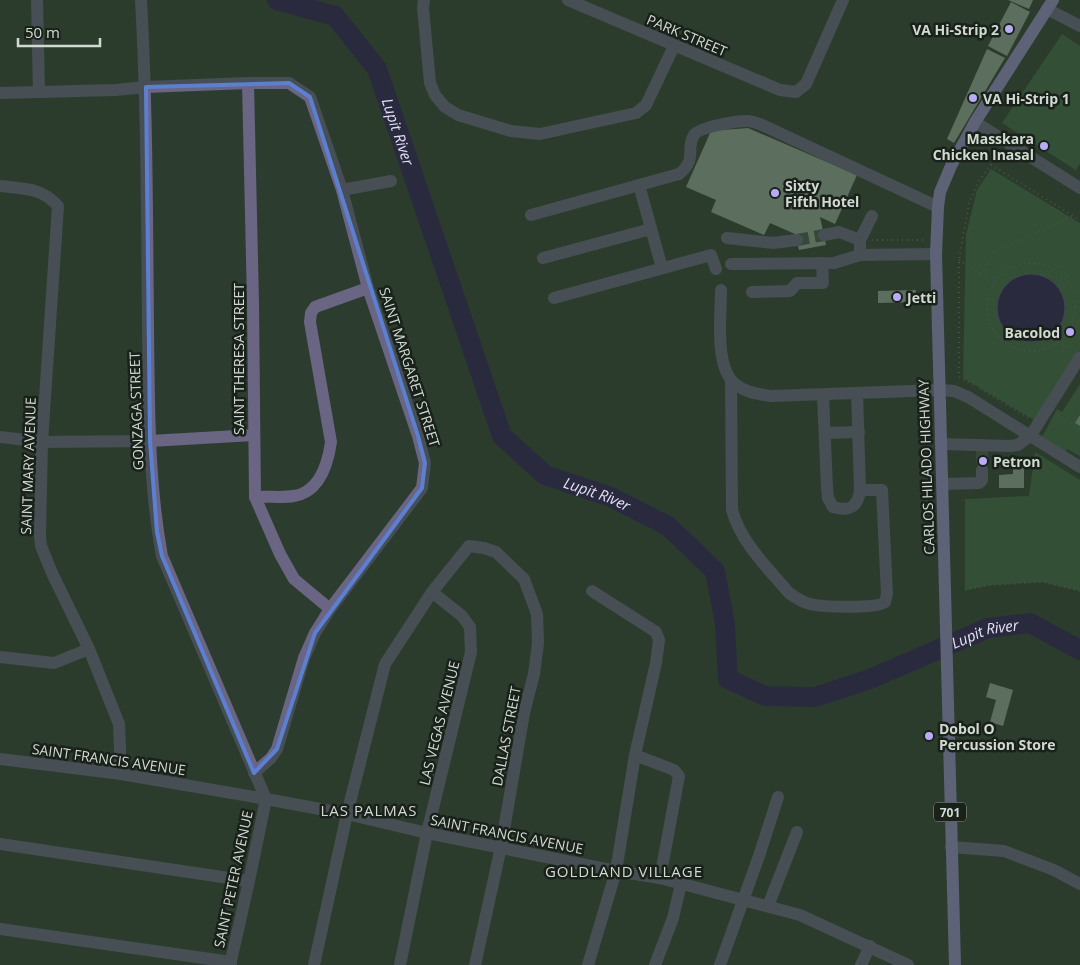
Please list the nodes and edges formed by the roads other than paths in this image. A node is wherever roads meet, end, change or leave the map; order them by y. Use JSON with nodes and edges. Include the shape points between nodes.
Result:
{"nodes":[{"id":1,"x":37,"y":0,"type":"edge"},
{"id":2,"x":141,"y":0,"type":"edge"},
{"id":3,"x":424,"y":0,"type":"edge"},
{"id":4,"x":568,"y":0,"type":"edge"},
{"id":5,"x":843,"y":0,"type":"edge"},
{"id":6,"x":1050,"y":4,"type":"edge"},
{"id":7,"x":1080,"y":26,"type":"edge"},
{"id":8,"x":674,"y":46,"type":"junction"},
{"id":9,"x":248,"y":83,"type":"junction"},
{"id":10,"x":146,"y":87,"type":"junction"},
{"id":11,"x":39,"y":92,"type":"junction"},
{"id":12,"x":0,"y":93,"type":"edge"},
{"id":13,"x":975,"y":122,"type":"junction"},
{"id":14,"x":391,"y":180,"type":"dead end"},
{"id":15,"x":1079,"y":185,"type":"edge"},
{"id":16,"x":0,"y":186,"type":"edge"},
{"id":17,"x":639,"y":186,"type":"junction"},
{"id":18,"x":342,"y":190,"type":"junction"},
{"id":19,"x":938,"y":207,"type":"junction"},
{"id":20,"x":531,"y":215,"type":"dead end"},
{"id":21,"x":872,"y":216,"type":"dead end"},
{"id":22,"x":651,"y":229,"type":"junction"},
{"id":23,"x":824,"y":235,"type":"tunnel mouth"},
{"id":24,"x":727,"y":238,"type":"dead end"},
{"id":25,"x":797,"y":240,"type":"tunnel mouth"},
{"id":26,"x":860,"y":240,"type":"junction"},
{"id":27,"x":936,"y":254,"type":"junction"},
{"id":28,"x":860,"y":255,"type":"junction"},
{"id":29,"x":543,"y":258,"type":"dead end"},
{"id":30,"x":822,"y":263,"type":"junction"},
{"id":31,"x":731,"y":264,"type":"dead end"},
{"id":32,"x":662,"y":268,"type":"junction"},
{"id":33,"x":716,"y":269,"type":"dead end"},
{"id":34,"x":368,"y":288,"type":"junction"},
{"id":35,"x":721,"y":290,"type":"dead end"},
{"id":36,"x":752,"y":292,"type":"dead end"},
{"id":37,"x":554,"y":298,"type":"dead end"},
{"id":38,"x":1078,"y":354,"type":"edge"},
{"id":39,"x":731,"y":380,"type":"junction"},
{"id":40,"x":939,"y":390,"type":"junction"},
{"id":41,"x":857,"y":393,"type":"junction"},
{"id":42,"x":823,"y":394,"type":"junction"},
{"id":43,"x":859,"y":432,"type":"junction"},
{"id":44,"x":825,"y":433,"type":"junction"},
{"id":45,"x":1031,"y":435,"type":"junction"},
{"id":46,"x":254,"y":436,"type":"junction"},
{"id":47,"x":0,"y":437,"type":"edge"},
{"id":48,"x":150,"y":441,"type":"junction"},
{"id":49,"x":42,"y":442,"type":"junction"},
{"id":50,"x":941,"y":444,"type":"junction"},
{"id":51,"x":1080,"y":467,"type":"edge"},
{"id":52,"x":982,"y":470,"type":"dead end"},
{"id":53,"x":942,"y":484,"type":"junction"},
{"id":54,"x":860,"y":490,"type":"junction"},
{"id":55,"x":255,"y":497,"type":"junction"},
{"id":56,"x":592,"y":591,"type":"dead end"},
{"id":57,"x":432,"y":592,"type":"junction"},
{"id":58,"x":330,"y":609,"type":"junction"},
{"id":59,"x":89,"y":649,"type":"junction"},
{"id":60,"x":0,"y":657,"type":"edge"},
{"id":61,"x":635,"y":756,"type":"junction"},
{"id":62,"x":0,"y":759,"type":"edge"},
{"id":63,"x":254,"y":773,"type":"junction"},
{"id":64,"x":121,"y":774,"type":"junction"},
{"id":65,"x":778,"y":797,"type":"dead end"},
{"id":66,"x":266,"y":799,"type":"junction"},
{"id":67,"x":347,"y":814,"type":"junction"},
{"id":68,"x":797,"y":832,"type":"dead end"},
{"id":69,"x":427,"y":833,"type":"junction"},
{"id":70,"x":0,"y":844,"type":"edge"},
{"id":71,"x":501,"y":847,"type":"junction"},
{"id":72,"x":951,"y":847,"type":"junction"},
{"id":73,"x":616,"y":871,"type":"junction"},
{"id":74,"x":660,"y":878,"type":"junction"},
{"id":75,"x":250,"y":881,"type":"junction"},
{"id":76,"x":681,"y":884,"type":"junction"},
{"id":77,"x":1080,"y":884,"type":"edge"},
{"id":78,"x":743,"y":900,"type":"junction"},
{"id":79,"x":768,"y":906,"type":"junction"},
{"id":80,"x":0,"y":929,"type":"edge"},
{"id":81,"x":870,"y":946,"type":"junction"},
{"id":82,"x":230,"y":963,"type":"edge"},
{"id":83,"x":314,"y":965,"type":"edge"},
{"id":84,"x":400,"y":965,"type":"edge"},
{"id":85,"x":475,"y":965,"type":"edge"},
{"id":86,"x":588,"y":965,"type":"edge"},
{"id":87,"x":655,"y":965,"type":"edge"},
{"id":88,"x":720,"y":965,"type":"edge"},
{"id":89,"x":861,"y":965,"type":"edge"},
{"id":90,"x":908,"y":965,"type":"edge"},
{"id":91,"x":955,"y":965,"type":"edge"}],
"edges":[{"from":1,"to":11,"type":"street"},
{"from":2,"to":10,"type":"street","name":"GONZAGA STREET"},
{"from":3,"to":8,"type":"street","via":[[428,71],[435,95],[458,115],[510,131],[540,134],[636,113],[646,105]]},
{"from":4,"to":8,"type":"street","name":"PARK STREET"},
{"from":5,"to":8,"type":"street","name":"PARK STREET","via":[[806,84],[796,92],[780,90]]},
{"from":6,"to":7,"type":"street"},
{"from":6,"to":13,"type":"main road","name":"CARLOS HILADO HIGHWAY","number":"701"},
{"from":9,"to":10,"type":"street","name":"SAINT MARGARET STREET"},
{"from":9,"to":18,"type":"street","name":"SAINT MARGARET STREET","via":[[289,83],[310,97]]},
{"from":9,"to":46,"type":"street","name":"SAINT THERESA STREET"},
{"from":10,"to":11,"type":"street","name":"SAINT MARGARET STREET"},
{"from":10,"to":48,"type":"street","name":"GONZAGA STREET"},
{"from":11,"to":12,"type":"street","name":"SAINT MARGARET STREET"},
{"from":13,"to":15,"type":"street"},
{"from":13,"to":19,"type":"main road","name":"CARLOS HILADO HIGHWAY","number":"701","via":[[945,178]]},
{"from":14,"to":18,"type":"street"},
{"from":16,"to":49,"type":"street","name":"SAINT MARY AVENUE","via":[[41,192],[58,206]]},
{"from":17,"to":19,"type":"street","via":[[671,177],[686,168],[694,134],[702,129],[746,121],[762,125]]},
{"from":17,"to":20,"type":"street"},
{"from":17,"to":22,"type":"street"},
{"from":18,"to":34,"type":"street","name":"SAINT MARGARET STREET"},
{"from":19,"to":27,"type":"main road","name":"CARLOS HILADO HIGHWAY","number":"701"},
{"from":21,"to":26,"type":"street"},
{"from":22,"to":29,"type":"street"},
{"from":22,"to":32,"type":"street"},
{"from":23,"to":26,"type":"street","via":[[839,232]]},
{"from":24,"to":25,"type":"street","via":[[773,243]]},
{"from":26,"to":28,"type":"street"},
{"from":27,"to":28,"type":"street"},
{"from":27,"to":40,"type":"main road","name":"CARLOS HILADO HIGHWAY","number":"701"},
{"from":28,"to":30,"type":"street"},
{"from":30,"to":31,"type":"street"},
{"from":30,"to":36,"type":"street","via":[[822,283],[797,283],[790,291]]},
{"from":32,"to":33,"type":"street","via":[[711,255]]},
{"from":32,"to":37,"type":"street"},
{"from":34,"to":55,"type":"street","via":[[315,307],[311,313],[331,442],[324,472],[310,490],[296,496]]},
{"from":34,"to":58,"type":"street","name":"SAINT MARGARET STREET","via":[[425,463],[422,488]]},
{"from":35,"to":39,"type":"street","via":[[721,349]]},
{"from":38,"to":45,"type":"street"},
{"from":39,"to":42,"type":"street","via":[[754,393],[771,396]]},
{"from":39,"to":54,"type":"street","via":[[732,510],[735,521],[745,540],[789,593],[799,600],[826,606],[877,606],[885,602],[882,490]]},
{"from":40,"to":41,"type":"street"},
{"from":40,"to":45,"type":"street","via":[[954,391],[968,397]]},
{"from":40,"to":50,"type":"main road","name":"CARLOS HILADO HIGHWAY","number":"701"},
{"from":41,"to":42,"type":"street"},
{"from":41,"to":43,"type":"street"},
{"from":42,"to":44,"type":"street"},
{"from":43,"to":44,"type":"street"},
{"from":43,"to":54,"type":"street"},
{"from":44,"to":54,"type":"street","via":[[826,488],[833,507],[841,509],[856,505]]},
{"from":45,"to":50,"type":"street","via":[[1018,445],[1010,446],[982,448]]},
{"from":45,"to":51,"type":"street"},
{"from":46,"to":48,"type":"street"},
{"from":46,"to":55,"type":"street","name":"SAINT THERESA STREET"},
{"from":47,"to":49,"type":"street"},
{"from":48,"to":49,"type":"street"},
{"from":48,"to":63,"type":"street","name":"GONZAGA STREET","via":[[162,556]]},
{"from":49,"to":59,"type":"street","name":"SAINT MARY AVENUE","via":[[41,546]]},
{"from":50,"to":53,"type":"main road","name":"CARLOS HILADO HIGHWAY","number":"701"},
{"from":52,"to":53,"type":"street","via":[[979,483]]},
{"from":53,"to":72,"type":"main road","name":"CARLOS HILADO HIGHWAY","number":"701"},
{"from":55,"to":58,"type":"street","name":"SAINT THERESA STREET","via":[[294,579]]},
{"from":56,"to":61,"type":"street","via":[[656,632],[659,640]]},
{"from":57,"to":67,"type":"street","via":[[384,664]]},
{"from":57,"to":69,"type":"street","name":"LAS VEGAS AVENUE","via":[[462,616],[470,627],[471,652]]},
{"from":57,"to":71,"type":"street","name":"DALLAS STREET","via":[[469,546],[484,548],[496,552],[524,579],[538,614],[534,674],[524,713]]},
{"from":58,"to":63,"type":"street","name":"SAINT MARGARET STREET","via":[[304,658],[277,749]]},
{"from":59,"to":60,"type":"street","via":[[54,663]]},
{"from":59,"to":64,"type":"street","name":"SAINT MARY AVENUE","via":[[119,724]]},
{"from":61,"to":73,"type":"street"},
{"from":61,"to":74,"type":"street","via":[[674,770],[679,776]]},
{"from":62,"to":64,"type":"street","name":"SAINT FRANCIS AVENUE"},
{"from":63,"to":66,"type":"street","name":"GONZAGA STREET"},
{"from":64,"to":66,"type":"street","name":"SAINT FRANCIS AVENUE"},
{"from":65,"to":78,"type":"street"},
{"from":66,"to":67,"type":"street","name":"SAINT FRANCIS AVENUE"},
{"from":66,"to":75,"type":"street","name":"SAINT PETER AVENUE"},
{"from":67,"to":69,"type":"street","name":"SAINT FRANCIS AVENUE"},
{"from":67,"to":83,"type":"street"},
{"from":68,"to":79,"type":"street"},
{"from":69,"to":71,"type":"street","name":"SAINT FRANCIS AVENUE"},
{"from":69,"to":84,"type":"street","name":"LAS VEGAS AVENUE"},
{"from":70,"to":75,"type":"street"},
{"from":71,"to":73,"type":"street","name":"SAINT FRANCIS AVENUE"},
{"from":71,"to":85,"type":"street","name":"DALLAS STREET"},
{"from":72,"to":77,"type":"street","via":[[1004,851]]},
{"from":72,"to":91,"type":"main road","name":"CARLOS HILADO HIGHWAY","number":"701"},
{"from":73,"to":74,"type":"street","name":"SAINT FRANCIS AVENUE"},
{"from":73,"to":86,"type":"street"},
{"from":74,"to":76,"type":"street","name":"SAINT FRANCIS AVENUE"},
{"from":75,"to":82,"type":"street","name":"SAINT PETER AVENUE"},
{"from":76,"to":78,"type":"street","name":"SAINT FRANCIS AVENUE"},
{"from":76,"to":87,"type":"street","via":[[673,918]]},
{"from":78,"to":79,"type":"street","name":"SAINT FRANCIS AVENUE"},
{"from":78,"to":88,"type":"street"},
{"from":79,"to":81,"type":"street","name":"SAINT FRANCIS AVENUE","via":[[800,915]]},
{"from":80,"to":82,"type":"street"},
{"from":81,"to":89,"type":"street"},
{"from":81,"to":90,"type":"street","name":"SAINT FRANCIS AVENUE"}]}
